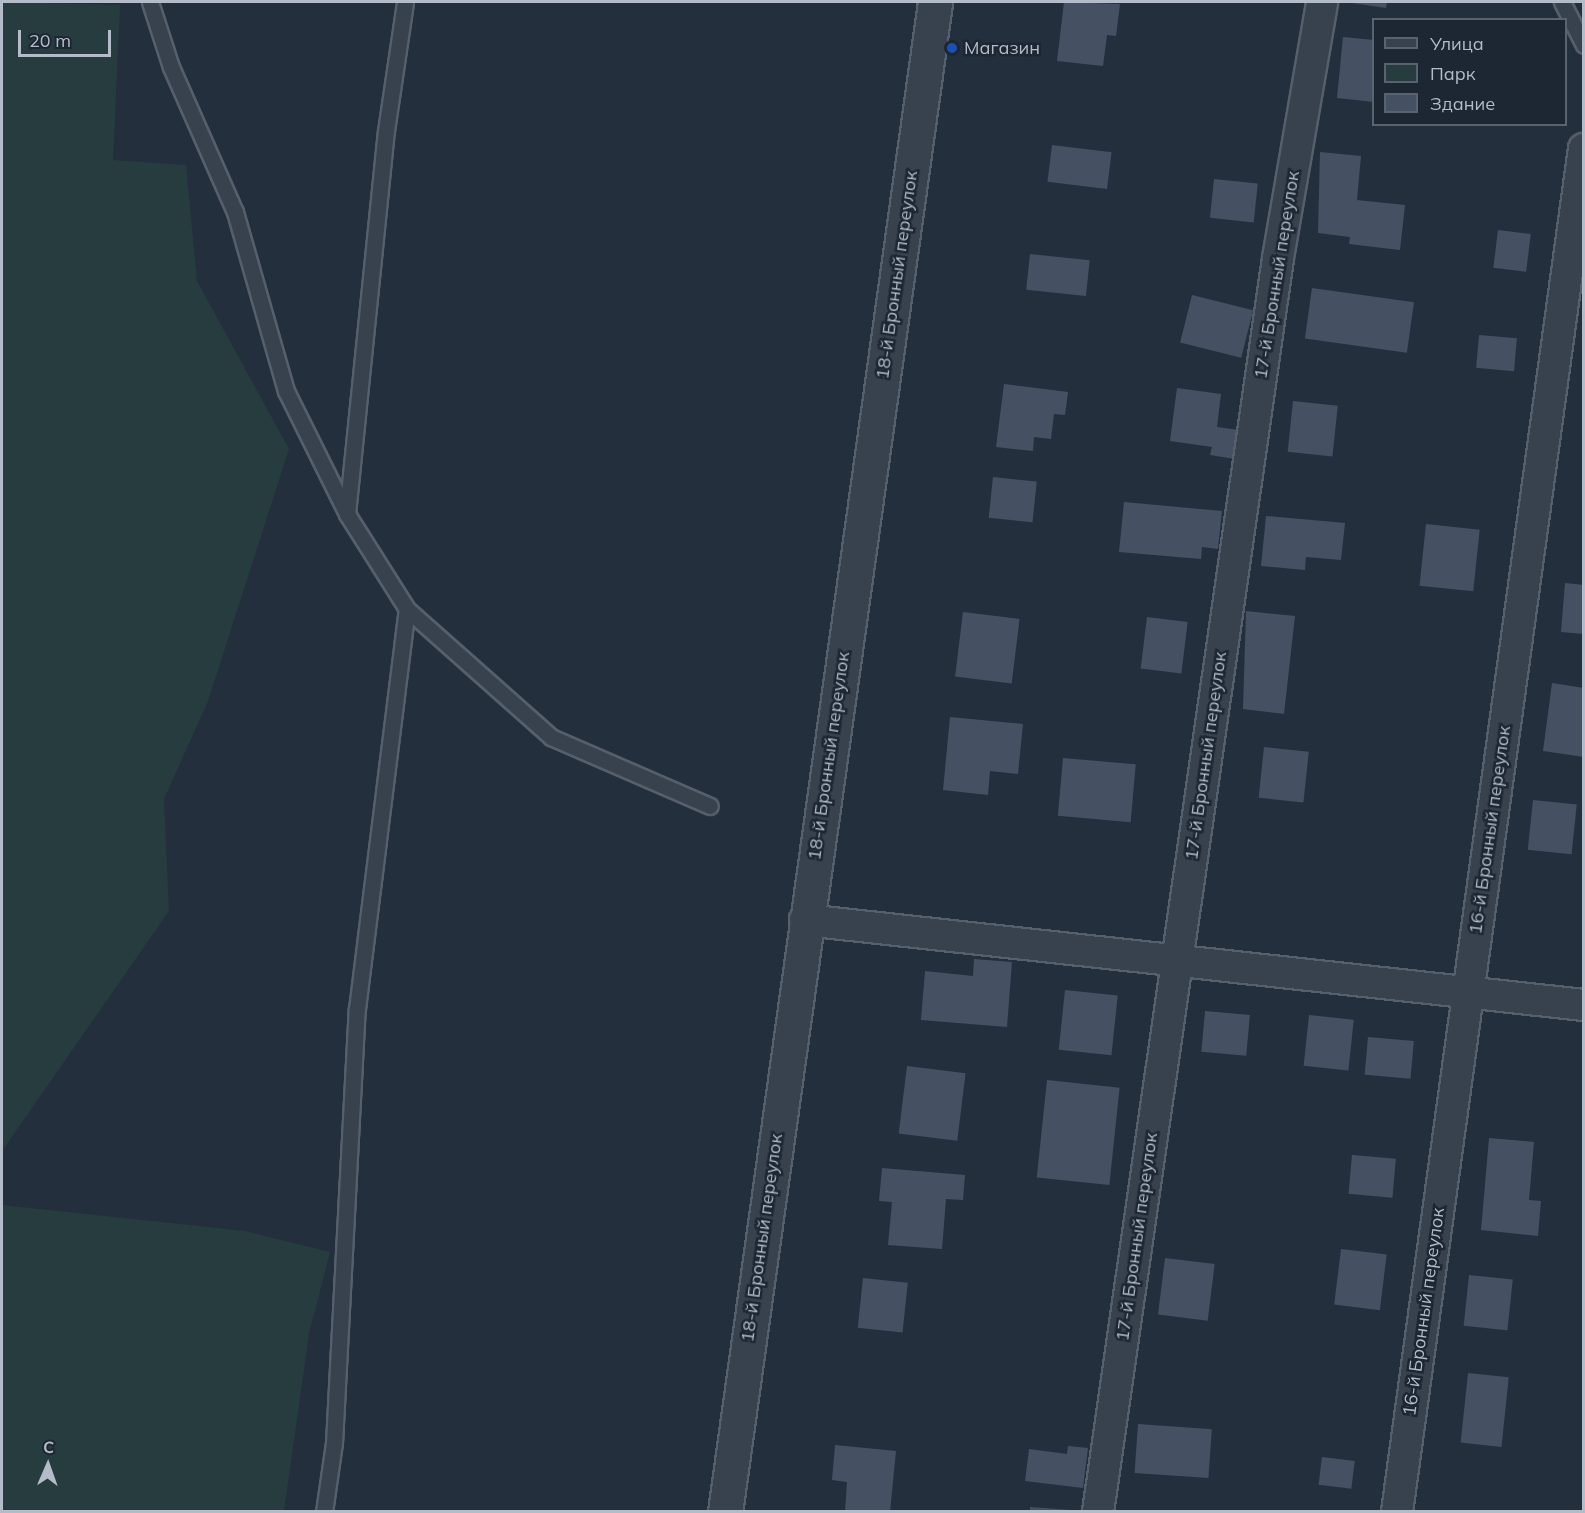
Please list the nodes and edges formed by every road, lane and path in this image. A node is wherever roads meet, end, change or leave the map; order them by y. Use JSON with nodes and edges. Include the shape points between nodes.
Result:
{"nodes":[{"id":1,"x":150,"y":2,"type":"edge"},
{"id":2,"x":405,"y":2,"type":"edge"},
{"id":3,"x":935,"y":2,"type":"edge"},
{"id":4,"x":1322,"y":2,"type":"edge"},
{"id":5,"x":1562,"y":2,"type":"edge"},
{"id":6,"x":1584,"y":45,"type":"edge"},
{"id":7,"x":1584,"y":149,"type":"edge"},
{"id":8,"x":347,"y":514,"type":"junction"},
{"id":9,"x":406,"y":609,"type":"junction"},
{"id":10,"x":710,"y":806,"type":"dead end"},
{"id":11,"x":805,"y":920,"type":"junction"},
{"id":12,"x":1176,"y":961,"type":"junction"},
{"id":13,"x":1468,"y":992,"type":"junction"},
{"id":14,"x":1584,"y":1005,"type":"edge"},
{"id":15,"x":324,"y":1512,"type":"edge"},
{"id":16,"x":725,"y":1512,"type":"edge"},
{"id":17,"x":1098,"y":1512,"type":"edge"},
{"id":18,"x":1397,"y":1512,"type":"edge"}],
"edges":[{"from":1,"to":8,"type":"lane","via":[[171,67],[235,212],[286,390]]},
{"from":2,"to":8,"type":"lane","via":[[386,130]]},
{"from":3,"to":11,"type":"street","name":"18-й Бронный переулок"},
{"from":4,"to":12,"type":"street","name":"17-й Бронный переулок","via":[[1278,258]]},
{"from":5,"to":6,"type":"lane"},
{"from":7,"to":13,"type":"street","name":"16-й Бронный переулок"},
{"from":8,"to":9,"type":"lane"},
{"from":9,"to":10,"type":"lane","via":[[551,737]]},
{"from":9,"to":15,"type":"lane","via":[[357,1009],[334,1443]]},
{"from":11,"to":12,"type":"street"},
{"from":11,"to":16,"type":"street","name":"18-й Бронный переулок"},
{"from":12,"to":13,"type":"street"},
{"from":12,"to":17,"type":"street","name":"17-й Бронный переулок"},
{"from":13,"to":14,"type":"street"},
{"from":13,"to":18,"type":"street","name":"16-й Бронный переулок"}]}
